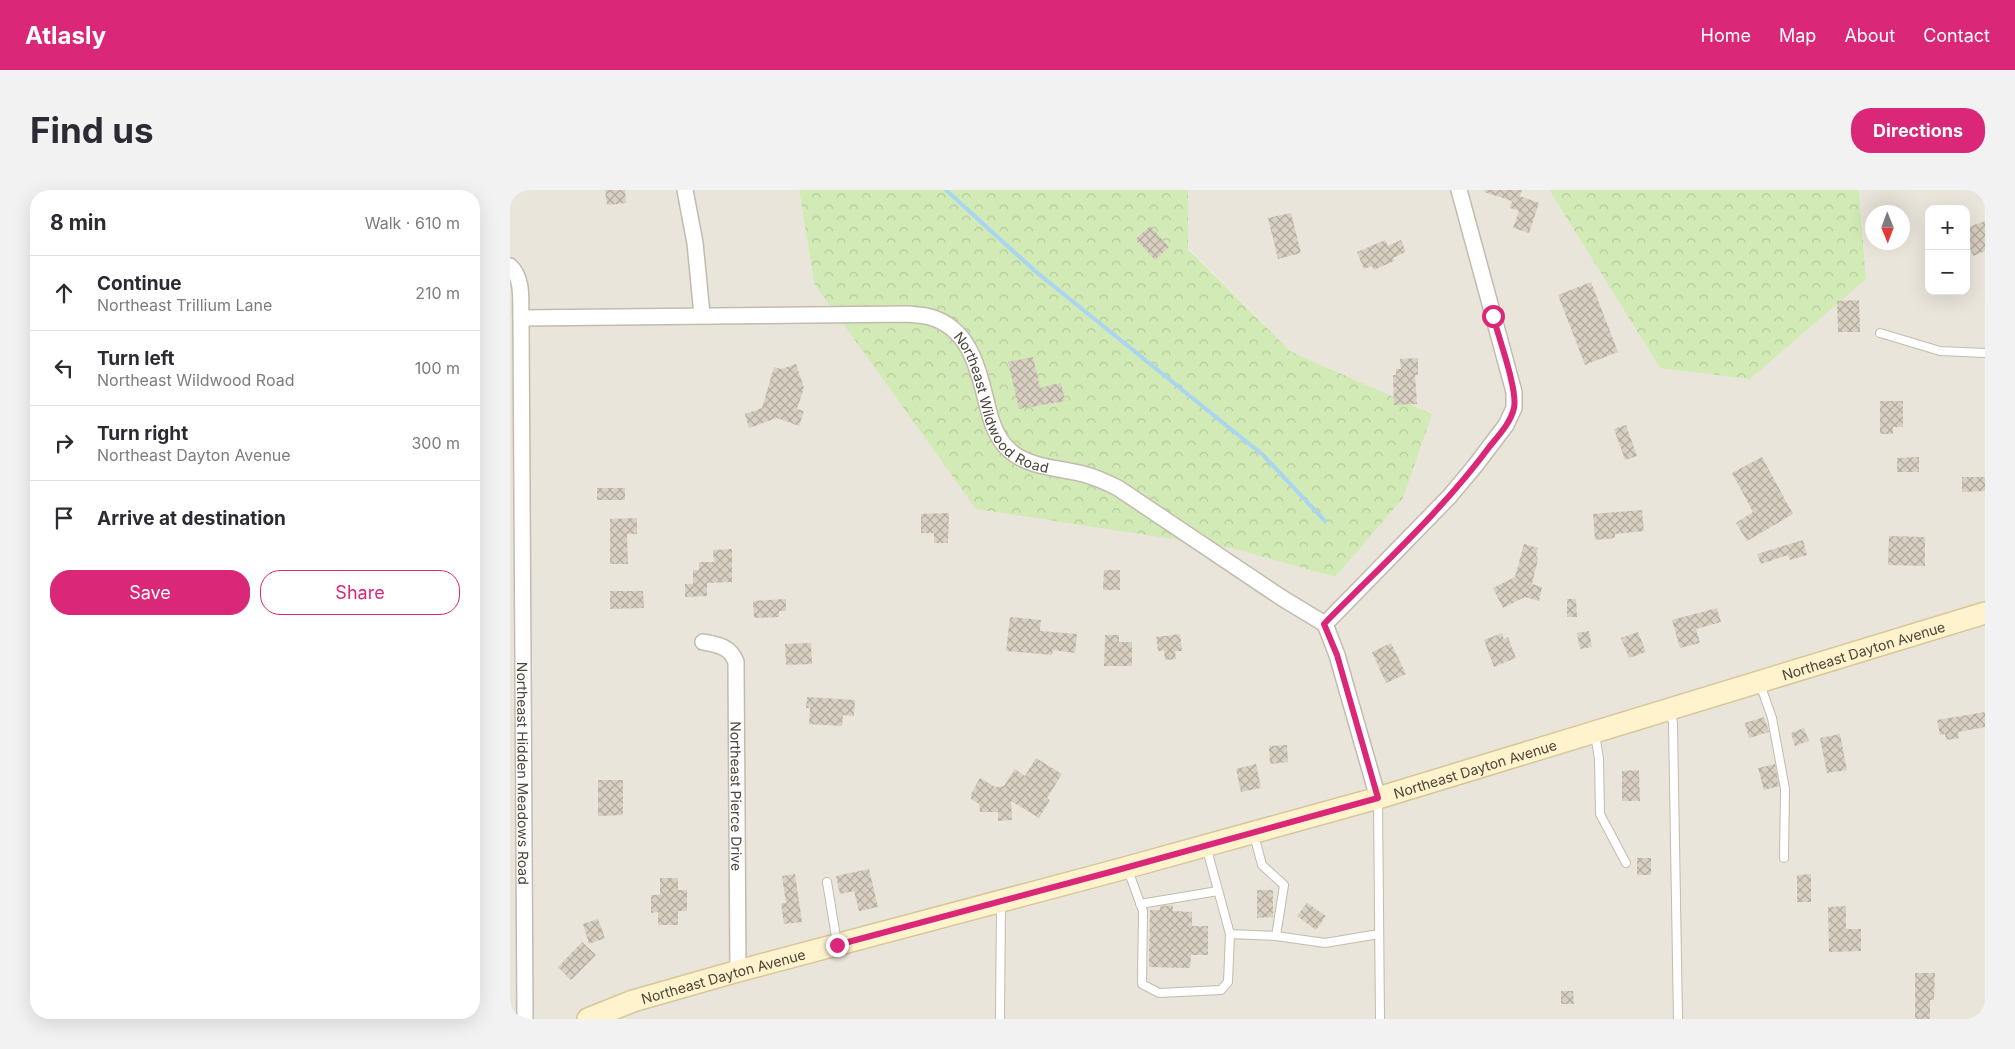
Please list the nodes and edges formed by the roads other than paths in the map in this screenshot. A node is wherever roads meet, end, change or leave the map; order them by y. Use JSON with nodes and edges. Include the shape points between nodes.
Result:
{"nodes":[{"id":1,"x":685,"y":190,"type":"edge"},
{"id":2,"x":1459,"y":190,"type":"edge"},
{"id":3,"x":510,"y":266,"type":"edge"},
{"id":4,"x":702,"y":316,"type":"junction"},
{"id":5,"x":521,"y":318,"type":"junction"},
{"id":6,"x":1880,"y":333,"type":"dead end"},
{"id":7,"x":1985,"y":353,"type":"edge"},
{"id":8,"x":1985,"y":613,"type":"edge"},
{"id":9,"x":1324,"y":624,"type":"junction"},
{"id":10,"x":703,"y":642,"type":"dead end"},
{"id":11,"x":1760,"y":682,"type":"junction"},
{"id":12,"x":1670,"y":709,"type":"junction"},
{"id":13,"x":1594,"y":732,"type":"junction"},
{"id":14,"x":1378,"y":798,"type":"junction"},
{"id":15,"x":1253,"y":833,"type":"junction"},
{"id":16,"x":1206,"y":846,"type":"junction"},
{"id":17,"x":1784,"y":858,"type":"dead end"},
{"id":18,"x":1626,"y":863,"type":"dead end"},
{"id":19,"x":1127,"y":868,"type":"junction"},
{"id":20,"x":827,"y":882,"type":"dead end"},
{"id":21,"x":517,"y":884,"type":"edge"},
{"id":22,"x":1218,"y":891,"type":"junction"},
{"id":23,"x":1001,"y":901,"type":"junction"},
{"id":24,"x":1140,"y":904,"type":"junction"},
{"id":25,"x":1230,"y":934,"type":"junction"},
{"id":26,"x":1379,"y":934,"type":"junction"},
{"id":27,"x":1276,"y":936,"type":"junction"},
{"id":28,"x":837,"y":945,"type":"junction"},
{"id":29,"x":738,"y":971,"type":"junction"},
{"id":30,"x":525,"y":1019,"type":"edge"},
{"id":31,"x":588,"y":1019,"type":"edge"},
{"id":32,"x":1000,"y":1019,"type":"edge"},
{"id":33,"x":1380,"y":1019,"type":"edge"},
{"id":34,"x":1678,"y":1019,"type":"edge"}],
"edges":[{"from":1,"to":4,"type":"street","via":[[695,243]]},
{"from":2,"to":9,"type":"street","via":[[1514,392],[1514,408],[1506,425],[1448,497]]},
{"from":3,"to":5,"type":"street","name":"Northeast Hidden Meadows Road","via":[[518,276]]},
{"from":4,"to":5,"type":"street","name":"Northeast Wildwood Road"},
{"from":4,"to":9,"type":"street","name":"Northeast Wildwood Road","via":[[907,314],[930,317],[949,325],[966,341],[975,360],[993,427],[1013,454],[1035,465],[1082,474],[1118,488]]},
{"from":5,"to":21,"type":"street","name":"Northeast Hidden Meadows Road"},
{"from":6,"to":7,"type":"lane","via":[[1940,350]]},
{"from":8,"to":11,"type":"street","name":"Northeast Dayton Avenue"},
{"from":9,"to":14,"type":"street","via":[[1337,655]]},
{"from":10,"to":29,"type":"street","name":"Northeast Pierce Drive","via":[[724,647],[733,654],[736,662]]},
{"from":11,"to":12,"type":"street","name":"Northeast Dayton Avenue"},
{"from":11,"to":17,"type":"lane","via":[[1772,718],[1786,789]]},
{"from":12,"to":13,"type":"street","name":"Northeast Dayton Avenue"},
{"from":12,"to":34,"type":"lane","via":[[1673,724]]},
{"from":13,"to":14,"type":"street","name":"Northeast Dayton Avenue"},
{"from":13,"to":18,"type":"lane","via":[[1599,759],[1600,814]]},
{"from":14,"to":15,"type":"street","name":"Northeast Dayton Avenue"},
{"from":14,"to":26,"type":"lane"},
{"from":15,"to":16,"type":"street","name":"Northeast Dayton Avenue"},
{"from":15,"to":27,"type":"lane","via":[[1262,865],[1284,885]]},
{"from":16,"to":19,"type":"street","name":"Northeast Dayton Avenue"},
{"from":16,"to":22,"type":"lane"},
{"from":19,"to":23,"type":"street","name":"Northeast Dayton Avenue"},
{"from":19,"to":24,"type":"lane"},
{"from":20,"to":28,"type":"lane"},
{"from":21,"to":30,"type":"street","name":"Northeast Hidden Meadows Road"},
{"from":22,"to":24,"type":"lane"},
{"from":22,"to":25,"type":"lane"},
{"from":23,"to":28,"type":"street","name":"Northeast Dayton Avenue"},
{"from":23,"to":32,"type":"lane"},
{"from":24,"to":25,"type":"lane","via":[[1142,984],[1159,993],[1221,990],[1228,982]]},
{"from":25,"to":27,"type":"lane"},
{"from":26,"to":27,"type":"lane","via":[[1324,943]]},
{"from":26,"to":33,"type":"lane"},
{"from":28,"to":29,"type":"street","name":"Northeast Dayton Avenue"},
{"from":29,"to":31,"type":"street","name":"Northeast Dayton Avenue","via":[[633,1001]]}]}
